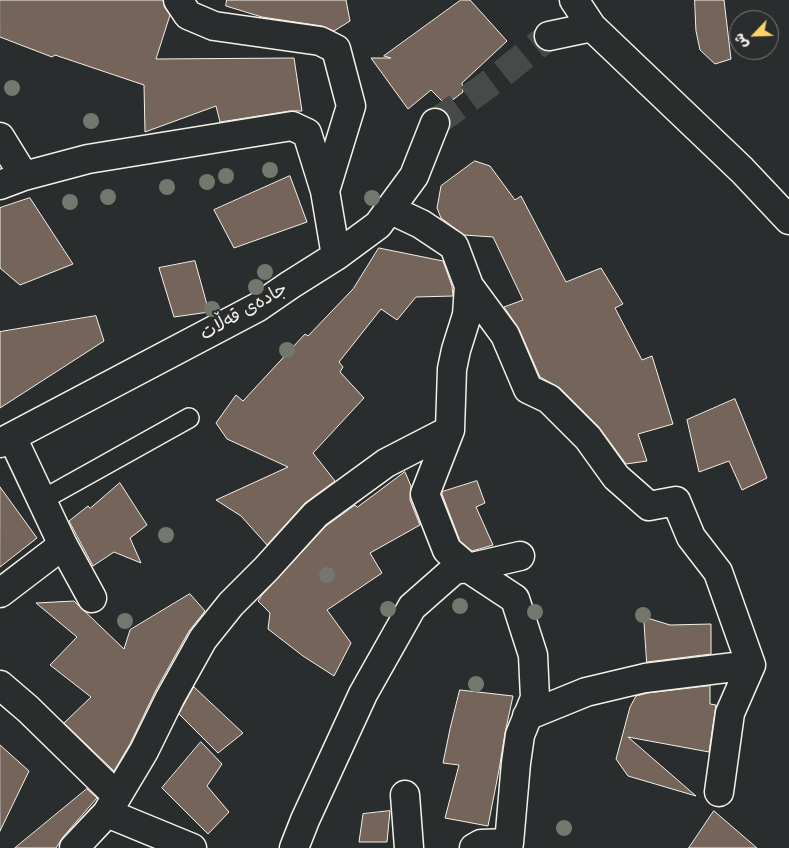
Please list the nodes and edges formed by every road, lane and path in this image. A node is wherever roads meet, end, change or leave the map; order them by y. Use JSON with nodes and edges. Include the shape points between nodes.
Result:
{"nodes":[{"id":1,"x":178,"y":0,"type":"edge"},
{"id":2,"x":574,"y":0,"type":"edge"},
{"id":3,"x":592,"y":27,"type":"junction"},
{"id":4,"x":549,"y":36,"type":"tunnel mouth"},
{"id":5,"x":435,"y":123,"type":"tunnel mouth"},
{"id":6,"x":0,"y":137,"type":"edge"},
{"id":7,"x":12,"y":180,"type":"edge"},
{"id":8,"x":325,"y":192,"type":"junction"},
{"id":9,"x":390,"y":209,"type":"junction"},
{"id":10,"x":789,"y":220,"type":"edge"},
{"id":11,"x":336,"y":256,"type":"junction"},
{"id":12,"x":469,"y":286,"type":"junction"},
{"id":13,"x":189,"y":418,"type":"dead end"},
{"id":14,"x":450,"y":430,"type":"junction"},
{"id":15,"x":6,"y":440,"type":"edge"},
{"id":16,"x":42,"y":500,"type":"junction"},
{"id":17,"x":63,"y":545,"type":"junction"},
{"id":18,"x":520,"y":556,"type":"dead end"},
{"id":19,"x":468,"y":568,"type":"junction"},
{"id":20,"x":0,"y":593,"type":"edge"},
{"id":21,"x":92,"y":598,"type":"dead end"},
{"id":22,"x":751,"y":665,"type":"junction"},
{"id":23,"x":0,"y":685,"type":"edge"},
{"id":24,"x":527,"y":716,"type":"junction"},
{"id":25,"x":719,"y":792,"type":"dead end"},
{"id":26,"x":405,"y":795,"type":"dead end"},
{"id":27,"x":112,"y":804,"type":"junction"},
{"id":28,"x":510,"y":846,"type":"edge"},
{"id":29,"x":74,"y":848,"type":"edge"},
{"id":30,"x":192,"y":848,"type":"edge"},
{"id":31,"x":294,"y":848,"type":"edge"},
{"id":32,"x":409,"y":848,"type":"edge"},
{"id":33,"x":474,"y":848,"type":"edge"}],
"edges":[{"from":1,"to":8,"type":"street","via":[[188,15],[214,26],[320,41],[336,49],[351,106]]},
{"from":2,"to":3,"type":"street"},
{"from":3,"to":4,"type":"street"},
{"from":3,"to":10,"type":"street","via":[[742,170]]},
{"from":5,"to":9,"type":"street","name":"جادەی قەڵات","via":[[414,176]]},
{"from":6,"to":7,"type":"street"},
{"from":7,"to":8,"type":"street","via":[[88,159],[292,126],[307,133]]},
{"from":8,"to":11,"type":"street"},
{"from":9,"to":11,"type":"street","name":"جادەی قەڵات","via":[[378,225]]},
{"from":9,"to":12,"type":"street","via":[[422,224],[454,246]]},
{"from":11,"to":15,"type":"street","name":"جادەی قەڵات","via":[[258,307]]},
{"from":12,"to":14,"type":"street","via":[[467,315],[452,369]]},
{"from":12,"to":22,"type":"street","via":[[505,335],[528,389],[549,399],[588,438],[616,477],[649,506],[676,501],[691,537],[718,572]]},
{"from":13,"to":16,"type":"lane"},
{"from":14,"to":19,"type":"street","via":[[425,494],[447,550]]},
{"from":14,"to":27,"type":"street","via":[[386,463],[316,514],[231,604],[203,639]]},
{"from":15,"to":16,"type":"street"},
{"from":16,"to":17,"type":"street"},
{"from":17,"to":20,"type":"street"},
{"from":17,"to":21,"type":"street"},
{"from":18,"to":19,"type":"street"},
{"from":19,"to":24,"type":"street","via":[[514,599],[533,655],[535,698]]},
{"from":19,"to":31,"type":"street","via":[[454,570],[412,607],[363,694]]},
{"from":22,"to":24,"type":"street","via":[[645,678],[586,692]]},
{"from":22,"to":25,"type":"street","via":[[730,713]]},
{"from":23,"to":27,"type":"street","via":[[28,709]]},
{"from":24,"to":28,"type":"street","via":[[517,753]]},
{"from":26,"to":32,"type":"street"},
{"from":27,"to":29,"type":"street"},
{"from":27,"to":30,"type":"street"},
{"from":28,"to":33,"type":"street","via":[[481,844]]}]}
